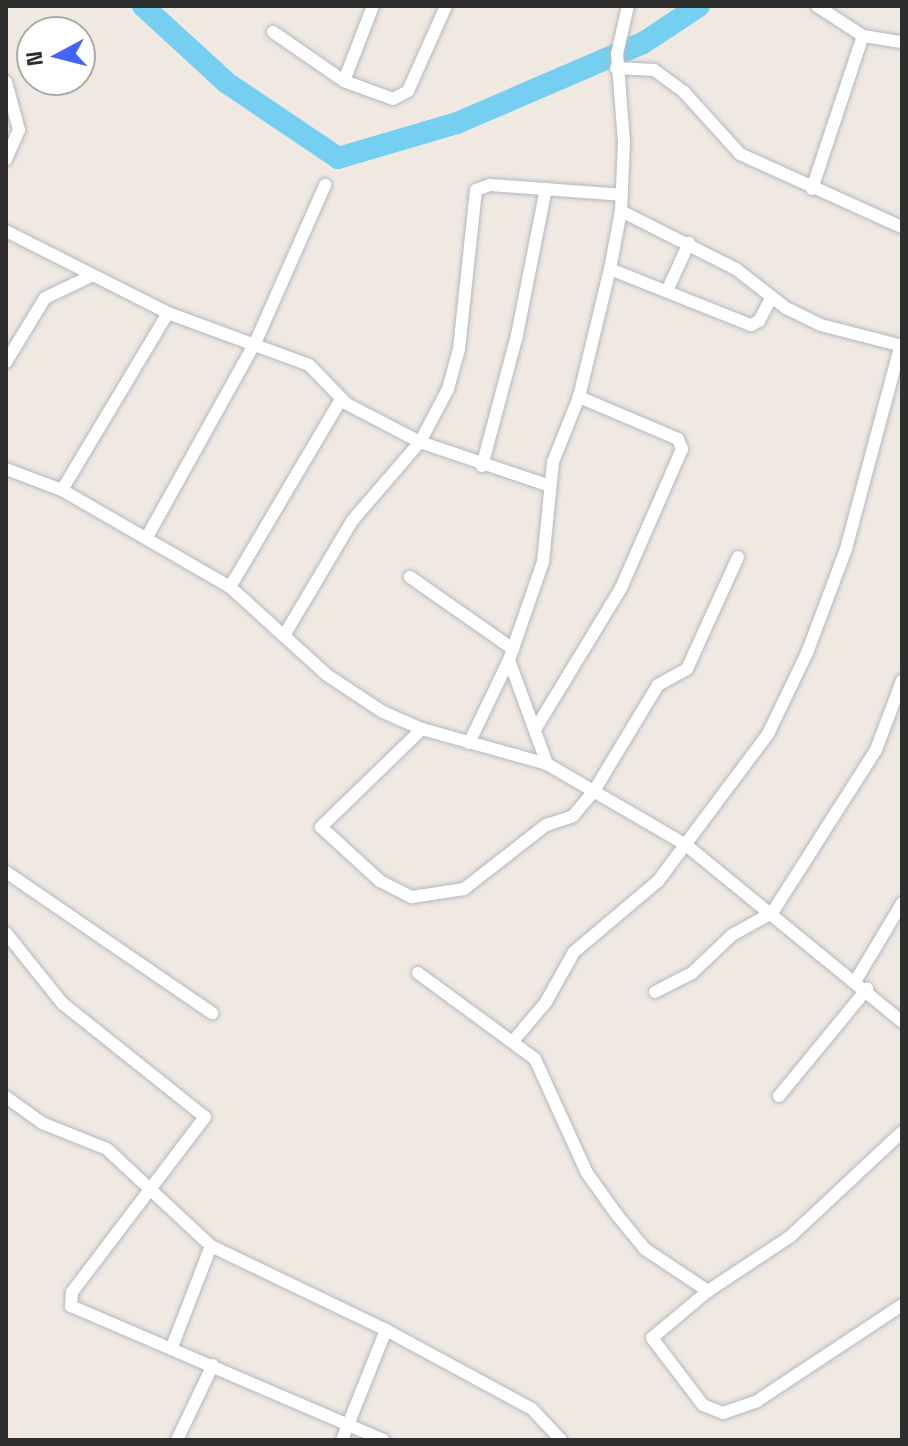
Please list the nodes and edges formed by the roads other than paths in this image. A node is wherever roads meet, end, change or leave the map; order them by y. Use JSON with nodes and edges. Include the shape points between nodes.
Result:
{"nodes":[{"id":1,"x":373,"y":6,"type":"edge"},
{"id":2,"x":446,"y":6,"type":"edge"},
{"id":3,"x":628,"y":6,"type":"edge"},
{"id":4,"x":822,"y":7,"type":"edge"},
{"id":5,"x":273,"y":32,"type":"dead end"},
{"id":6,"x":863,"y":36,"type":"junction"},
{"id":7,"x":902,"y":42,"type":"edge"},
{"id":8,"x":616,"y":68,"type":"junction"},
{"id":9,"x":344,"y":81,"type":"junction"},
{"id":10,"x":6,"y":82,"type":"edge"},
{"id":11,"x":6,"y":159,"type":"edge"},
{"id":12,"x":325,"y":185,"type":"dead end"},
{"id":13,"x":546,"y":189,"type":"junction"},
{"id":14,"x":812,"y":189,"type":"junction"},
{"id":15,"x":622,"y":195,"type":"junction"},
{"id":16,"x":621,"y":211,"type":"junction"},
{"id":17,"x":902,"y":227,"type":"edge"},
{"id":18,"x":6,"y":231,"type":"edge"},
{"id":19,"x":689,"y":243,"type":"junction"},
{"id":20,"x":610,"y":269,"type":"junction"},
{"id":21,"x":89,"y":277,"type":"junction"},
{"id":22,"x":667,"y":291,"type":"junction"},
{"id":23,"x":772,"y":297,"type":"junction"},
{"id":24,"x":168,"y":313,"type":"junction"},
{"id":25,"x":256,"y":341,"type":"junction"},
{"id":26,"x":901,"y":347,"type":"edge"},
{"id":27,"x":7,"y":358,"type":"edge"},
{"id":28,"x":579,"y":397,"type":"junction"},
{"id":29,"x":341,"y":399,"type":"junction"},
{"id":30,"x":420,"y":442,"type":"junction"},
{"id":31,"x":553,"y":462,"type":"junction"},
{"id":32,"x":482,"y":466,"type":"junction"},
{"id":33,"x":6,"y":469,"type":"edge"},
{"id":34,"x":526,"y":475,"type":"junction"},
{"id":35,"x":550,"y":486,"type":"junction"},
{"id":36,"x":62,"y":490,"type":"junction"},
{"id":37,"x":147,"y":537,"type":"junction"},
{"id":38,"x":738,"y":557,"type":"dead end"},
{"id":39,"x":410,"y":577,"type":"dead end"},
{"id":40,"x":230,"y":587,"type":"junction"},
{"id":41,"x":285,"y":634,"type":"junction"},
{"id":42,"x":511,"y":654,"type":"junction"},
{"id":43,"x":902,"y":681,"type":"edge"},
{"id":44,"x":536,"y":728,"type":"junction"},
{"id":45,"x":422,"y":729,"type":"junction"},
{"id":46,"x":469,"y":743,"type":"junction"},
{"id":47,"x":547,"y":764,"type":"junction"},
{"id":48,"x":594,"y":791,"type":"junction"},
{"id":49,"x":686,"y":845,"type":"junction"},
{"id":50,"x":6,"y":872,"type":"edge"},
{"id":51,"x":902,"y":903,"type":"edge"},
{"id":52,"x":772,"y":913,"type":"junction"},
{"id":53,"x":6,"y":933,"type":"edge"},
{"id":54,"x":418,"y":973,"type":"dead end"},
{"id":55,"x":856,"y":980,"type":"junction"},
{"id":56,"x":867,"y":989,"type":"junction"},
{"id":57,"x":655,"y":992,"type":"dead end"},
{"id":58,"x":212,"y":1013,"type":"dead end"},
{"id":59,"x":902,"y":1022,"type":"edge"},
{"id":60,"x":514,"y":1040,"type":"junction"},
{"id":61,"x":779,"y":1096,"type":"dead end"},
{"id":62,"x":6,"y":1097,"type":"edge"},
{"id":63,"x":902,"y":1132,"type":"edge"},
{"id":64,"x":152,"y":1186,"type":"junction"},
{"id":65,"x":211,"y":1246,"type":"junction"},
{"id":66,"x":708,"y":1291,"type":"junction"},
{"id":67,"x":902,"y":1305,"type":"edge"},
{"id":68,"x":386,"y":1330,"type":"junction"},
{"id":69,"x":172,"y":1347,"type":"junction"},
{"id":70,"x":213,"y":1365,"type":"junction"},
{"id":71,"x":348,"y":1425,"type":"junction"},
{"id":72,"x":177,"y":1440,"type":"edge"},
{"id":73,"x":342,"y":1440,"type":"edge"},
{"id":74,"x":384,"y":1440,"type":"edge"},
{"id":75,"x":561,"y":1440,"type":"edge"}],
"edges":[{"from":1,"to":9,"type":"street"},
{"from":2,"to":9,"type":"street","via":[[408,91],[393,99]]},
{"from":3,"to":8,"type":"street"},
{"from":4,"to":6,"type":"street"},
{"from":5,"to":9,"type":"street"},
{"from":6,"to":7,"type":"street"},
{"from":6,"to":14,"type":"street"},
{"from":8,"to":14,"type":"street","via":[[654,70],[684,92],[740,154]]},
{"from":8,"to":15,"type":"street","via":[[624,142]]},
{"from":10,"to":11,"type":"street","via":[[19,130]]},
{"from":12,"to":25,"type":"street"},
{"from":13,"to":15,"type":"street"},
{"from":13,"to":30,"type":"street","via":[[490,185],[476,190],[459,349],[448,389]]},
{"from":13,"to":32,"type":"street","via":[[517,335]]},
{"from":14,"to":17,"type":"street"},
{"from":15,"to":16,"type":"street"},
{"from":16,"to":19,"type":"street"},
{"from":16,"to":20,"type":"street"},
{"from":18,"to":21,"type":"street"},
{"from":19,"to":22,"type":"street"},
{"from":19,"to":23,"type":"street"},
{"from":20,"to":22,"type":"street"},
{"from":20,"to":28,"type":"street"},
{"from":21,"to":24,"type":"street","via":[[117,285]]},
{"from":21,"to":27,"type":"street","via":[[45,298]]},
{"from":22,"to":23,"type":"street","via":[[751,325]]},
{"from":23,"to":26,"type":"street","via":[[832,331]]},
{"from":24,"to":25,"type":"street"},
{"from":24,"to":36,"type":"street"},
{"from":25,"to":29,"type":"street","via":[[316,370]]},
{"from":25,"to":37,"type":"street"},
{"from":26,"to":49,"type":"street","via":[[846,549],[807,653],[768,734]]},
{"from":28,"to":31,"type":"street"},
{"from":28,"to":44,"type":"street","via":[[678,439],[682,449],[621,588]]},
{"from":29,"to":30,"type":"street"},
{"from":29,"to":40,"type":"street"},
{"from":30,"to":32,"type":"street"},
{"from":30,"to":41,"type":"street","via":[[352,521]]},
{"from":31,"to":34,"type":"street"},
{"from":31,"to":35,"type":"street"},
{"from":32,"to":34,"type":"street"},
{"from":33,"to":36,"type":"street"},
{"from":34,"to":35,"type":"street"},
{"from":35,"to":42,"type":"street","via":[[543,562]]},
{"from":36,"to":37,"type":"street"},
{"from":37,"to":40,"type":"street"},
{"from":38,"to":48,"type":"street","via":[[687,669],[658,685]]},
{"from":39,"to":42,"type":"street"},
{"from":40,"to":41,"type":"street"},
{"from":41,"to":45,"type":"street","via":[[327,675],[383,712]]},
{"from":42,"to":44,"type":"street"},
{"from":42,"to":46,"type":"street"},
{"from":43,"to":52,"type":"street","via":[[876,750]]},
{"from":44,"to":47,"type":"street"},
{"from":45,"to":46,"type":"street"},
{"from":45,"to":48,"type":"street","via":[[321,827],[398,894],[430,897],[464,889],[546,825],[573,816]]},
{"from":46,"to":47,"type":"street"},
{"from":47,"to":48,"type":"street"},
{"from":48,"to":49,"type":"street"},
{"from":49,"to":52,"type":"street"},
{"from":49,"to":60,"type":"street","via":[[658,881],[580,944],[546,1002]]},
{"from":50,"to":58,"type":"street"},
{"from":51,"to":55,"type":"street"},
{"from":52,"to":55,"type":"street"},
{"from":52,"to":57,"type":"street","via":[[732,935],[692,973]]},
{"from":53,"to":64,"type":"street","via":[[62,1003],[203,1112],[204,1123]]},
{"from":54,"to":60,"type":"street"},
{"from":55,"to":56,"type":"street"},
{"from":56,"to":59,"type":"street"},
{"from":56,"to":61,"type":"street"},
{"from":60,"to":66,"type":"street","via":[[535,1059],[587,1173],[617,1215],[651,1254]]},
{"from":62,"to":64,"type":"street","via":[[42,1123],[107,1149]]},
{"from":63,"to":66,"type":"street","via":[[791,1236]]},
{"from":64,"to":65,"type":"street","via":[[177,1219]]},
{"from":64,"to":69,"type":"street","via":[[69,1300],[76,1311]]},
{"from":65,"to":68,"type":"street"},
{"from":65,"to":69,"type":"street"},
{"from":66,"to":67,"type":"street","via":[[652,1338],[703,1405],[723,1413],[757,1401]]},
{"from":68,"to":71,"type":"street"},
{"from":68,"to":75,"type":"street","via":[[532,1409]]},
{"from":69,"to":70,"type":"street"},
{"from":70,"to":71,"type":"street"},
{"from":70,"to":72,"type":"street"},
{"from":71,"to":73,"type":"street"},
{"from":71,"to":74,"type":"street"}]}
